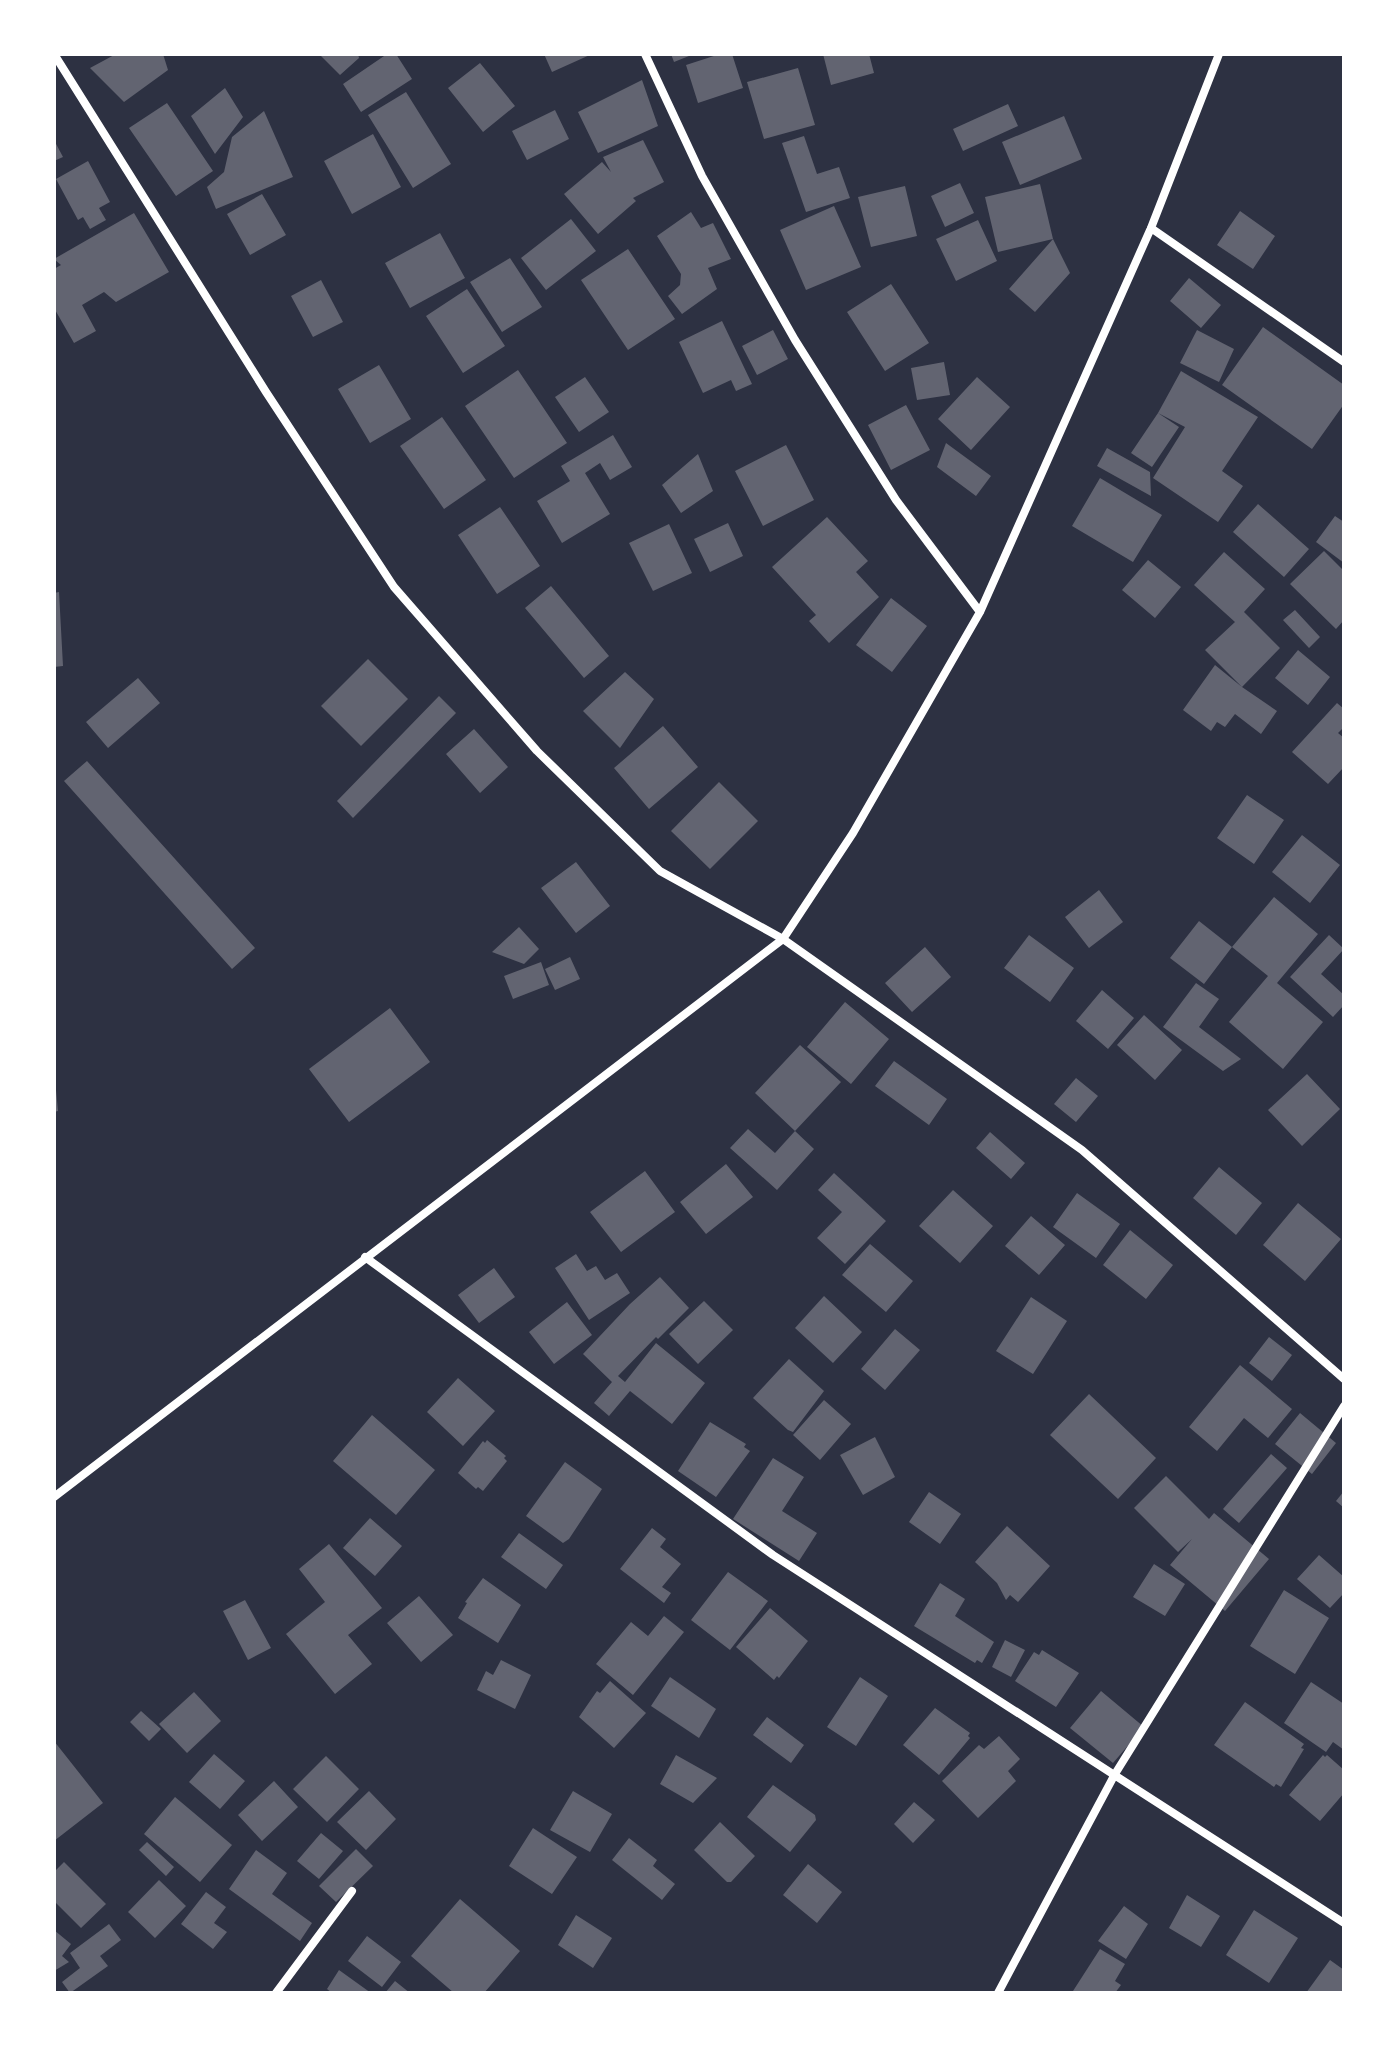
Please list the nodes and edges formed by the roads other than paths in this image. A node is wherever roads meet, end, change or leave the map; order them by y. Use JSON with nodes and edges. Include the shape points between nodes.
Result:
{"nodes":[{"id":1,"x":54,"y":54,"type":"edge"},
{"id":2,"x":645,"y":54,"type":"edge"},
{"id":3,"x":1219,"y":54,"type":"edge"},
{"id":4,"x":1151,"y":228,"type":"junction"},
{"id":5,"x":1344,"y":362,"type":"edge"},
{"id":6,"x":980,"y":612,"type":"junction"},
{"id":7,"x":783,"y":939,"type":"junction"},
{"id":8,"x":365,"y":1257,"type":"junction"},
{"id":9,"x":1344,"y":1379,"type":"edge"},
{"id":10,"x":1344,"y":1406,"type":"edge"},
{"id":11,"x":54,"y":1497,"type":"edge"},
{"id":12,"x":1115,"y":1774,"type":"junction"},
{"id":13,"x":352,"y":1891,"type":"dead end"},
{"id":14,"x":1344,"y":1923,"type":"edge"},
{"id":15,"x":276,"y":1993,"type":"edge"},
{"id":16,"x":998,"y":1993,"type":"edge"}],
"edges":[{"from":1,"to":7,"type":"street","via":[[394,587],[537,751],[660,871]]},
{"from":2,"to":6,"type":"street","via":[[702,176],[795,340],[896,500]]},
{"from":3,"to":4,"type":"street"},
{"from":4,"to":5,"type":"street"},
{"from":4,"to":6,"type":"street"},
{"from":6,"to":7,"type":"street","via":[[853,833]]},
{"from":7,"to":8,"type":"street"},
{"from":7,"to":9,"type":"street","via":[[1082,1150]]},
{"from":8,"to":11,"type":"street"},
{"from":8,"to":12,"type":"street","via":[[773,1555]]},
{"from":10,"to":12,"type":"street"},
{"from":12,"to":14,"type":"street"},
{"from":12,"to":16,"type":"street"},
{"from":13,"to":15,"type":"street"}]}
